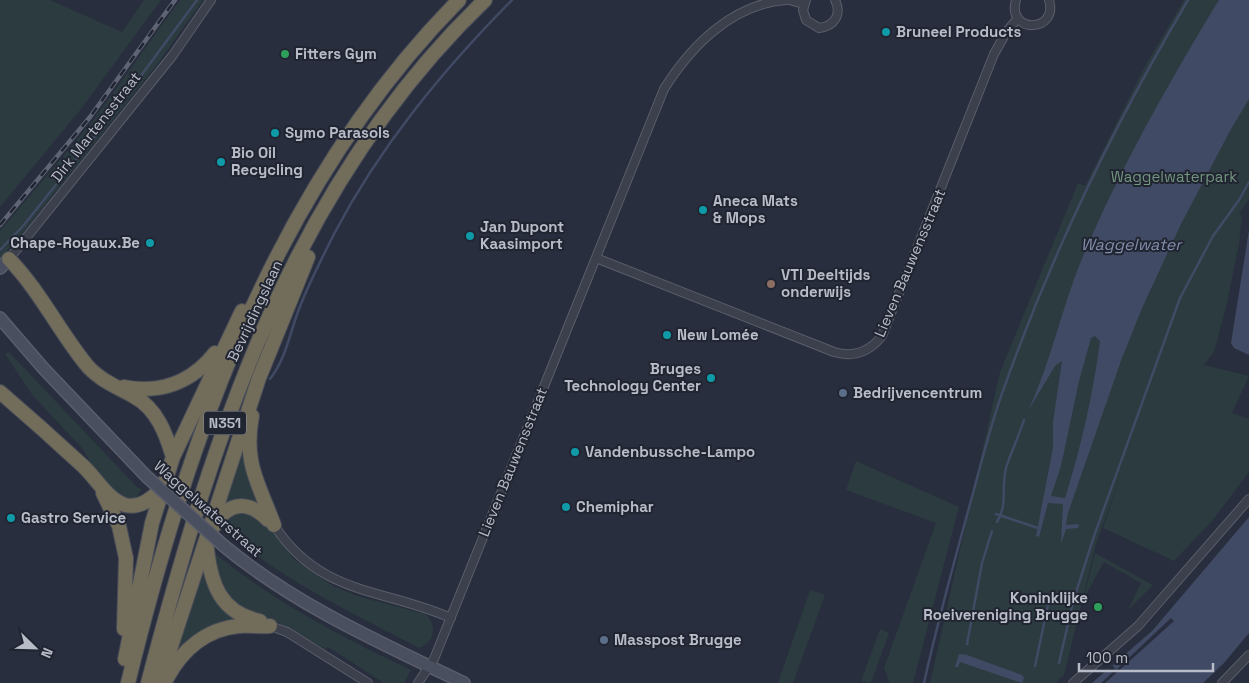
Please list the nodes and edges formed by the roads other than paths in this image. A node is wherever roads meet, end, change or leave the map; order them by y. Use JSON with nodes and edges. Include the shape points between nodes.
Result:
{"nodes":[{"id":1,"x":211,"y":0,"type":"edge"},
{"id":2,"x":459,"y":0,"type":"edge"},
{"id":3,"x":485,"y":0,"type":"edge"},
{"id":4,"x":787,"y":0,"type":"edge"},
{"id":5,"x":835,"y":0,"type":"edge"},
{"id":6,"x":1016,"y":0,"type":"edge"},
{"id":7,"x":1049,"y":0,"type":"edge"},
{"id":8,"x":805,"y":2,"type":"edge"},
{"id":9,"x":1018,"y":18,"type":"junction"},
{"id":10,"x":340,"y":179,"type":"junction"},
{"id":11,"x":596,"y":258,"type":"junction"},
{"id":12,"x":4,"y":263,"type":"edge"},
{"id":13,"x":270,"y":270,"type":"junction"},
{"id":14,"x":0,"y":318,"type":"edge"},
{"id":15,"x":230,"y":335,"type":"junction"},
{"id":16,"x":267,"y":358,"type":"junction"},
{"id":17,"x":114,"y":385,"type":"junction"},
{"id":18,"x":0,"y":392,"type":"edge"},
{"id":19,"x":173,"y":457,"type":"junction"},
{"id":20,"x":99,"y":483,"type":"junction"},
{"id":21,"x":163,"y":488,"type":"junction"},
{"id":22,"x":1249,"y":499,"type":"edge"},
{"id":23,"x":274,"y":525,"type":"junction"},
{"id":24,"x":208,"y":535,"type":"junction"},
{"id":25,"x":451,"y":618,"type":"junction"},
{"id":26,"x":270,"y":626,"type":"junction"},
{"id":27,"x":1249,"y":655,"type":"edge"},
{"id":28,"x":429,"y":666,"type":"junction"},
{"id":29,"x":124,"y":668,"type":"junction"},
{"id":30,"x":120,"y":683,"type":"edge"},
{"id":31,"x":128,"y":683,"type":"edge"},
{"id":32,"x":148,"y":683,"type":"edge"},
{"id":33,"x":159,"y":683,"type":"edge"},
{"id":34,"x":164,"y":683,"type":"edge"},
{"id":35,"x":368,"y":683,"type":"edge"},
{"id":36,"x":418,"y":683,"type":"edge"},
{"id":37,"x":464,"y":683,"type":"edge"},
{"id":38,"x":1073,"y":683,"type":"edge"},
{"id":39,"x":1222,"y":683,"type":"edge"}],
"edges":[{"from":1,"to":12,"type":"street","name":"Dirk Martensstraat","via":[[172,55]]},
{"from":2,"to":13,"type":"highway","name":"Bevrijdingslaan","number":"N351","via":[[429,30],[363,111],[309,196]]},
{"from":3,"to":10,"type":"highway","name":"Bevrijdingslaan","number":"N351","via":[[406,85]]},
{"from":4,"to":8,"type":"street","name":"Lieven Bauwensstraat"},
{"from":4,"to":11,"type":"street","name":"Lieven Bauwensstraat","via":[[761,4],[726,22],[695,48],[677,69],[655,109]]},
{"from":5,"to":8,"type":"street","name":"Lieven Bauwensstraat","via":[[837,17],[825,27],[814,27],[806,20]]},
{"from":6,"to":9,"type":"street","via":[[1014,7]]},
{"from":7,"to":9,"type":"street","via":[[1049,15],[1040,24],[1028,25]]},
{"from":9,"to":11,"type":"street","name":"Lieven Bauwensstraat","via":[[994,54],[882,336],[868,349],[852,354],[834,352]]},
{"from":10,"to":16,"type":"highway","via":[[334,206],[301,272]]},
{"from":10,"to":32,"type":"highway","name":"Bevrijdingslaan","number":"N351","via":[[275,302],[233,400],[192,521]]},
{"from":11,"to":25,"type":"street","name":"Lieven Bauwensstraat"},
{"from":12,"to":17,"type":"highway","via":[[40,296],[94,373]]},
{"from":13,"to":15,"type":"highway","via":[[254,288]]},
{"from":13,"to":31,"type":"highway","name":"Bevrijdingslaan","number":"N351","via":[[204,424],[163,553]]},
{"from":14,"to":28,"type":"main road","name":"Waggelwaterstraat","bridge":true,"via":[[147,477],[224,546],[314,608]]},
{"from":15,"to":17,"type":"highway","via":[[206,365],[178,384],[144,390]]},
{"from":15,"to":19,"type":"highway"},
{"from":16,"to":23,"type":"highway","via":[[249,442],[258,491]]},
{"from":16,"to":24,"type":"highway","via":[[235,445]]},
{"from":17,"to":19,"type":"highway","via":[[137,398],[154,414]]},
{"from":18,"to":20,"type":"highway"},
{"from":19,"to":21,"type":"highway"},
{"from":20,"to":21,"type":"highway","via":[[113,498],[127,505],[149,500]]},
{"from":20,"to":29,"type":"highway","via":[[119,526],[126,558]]},
{"from":21,"to":29,"type":"highway","via":[[152,523]]},
{"from":22,"to":38,"type":"street","via":[[1138,626]]},
{"from":23,"to":24,"type":"highway","via":[[258,510],[240,506],[223,514]]},
{"from":23,"to":25,"type":"street","via":[[296,553],[325,575],[357,590],[433,610]]},
{"from":24,"to":26,"type":"highway","via":[[210,575],[220,596],[236,612]]},
{"from":24,"to":33,"type":"highway"},
{"from":25,"to":28,"type":"street","name":"Lieven Bauwensstraat"},
{"from":26,"to":34,"type":"highway","via":[[239,626],[211,633],[187,650]]},
{"from":26,"to":35,"type":"street","via":[[287,632]]},
{"from":27,"to":39,"type":"street"},
{"from":28,"to":36,"type":"street","name":"Lieven Bauwensstraat"},
{"from":28,"to":37,"type":"main road","name":"Waggelwaterstraat"},
{"from":29,"to":30,"type":"highway"}]}
